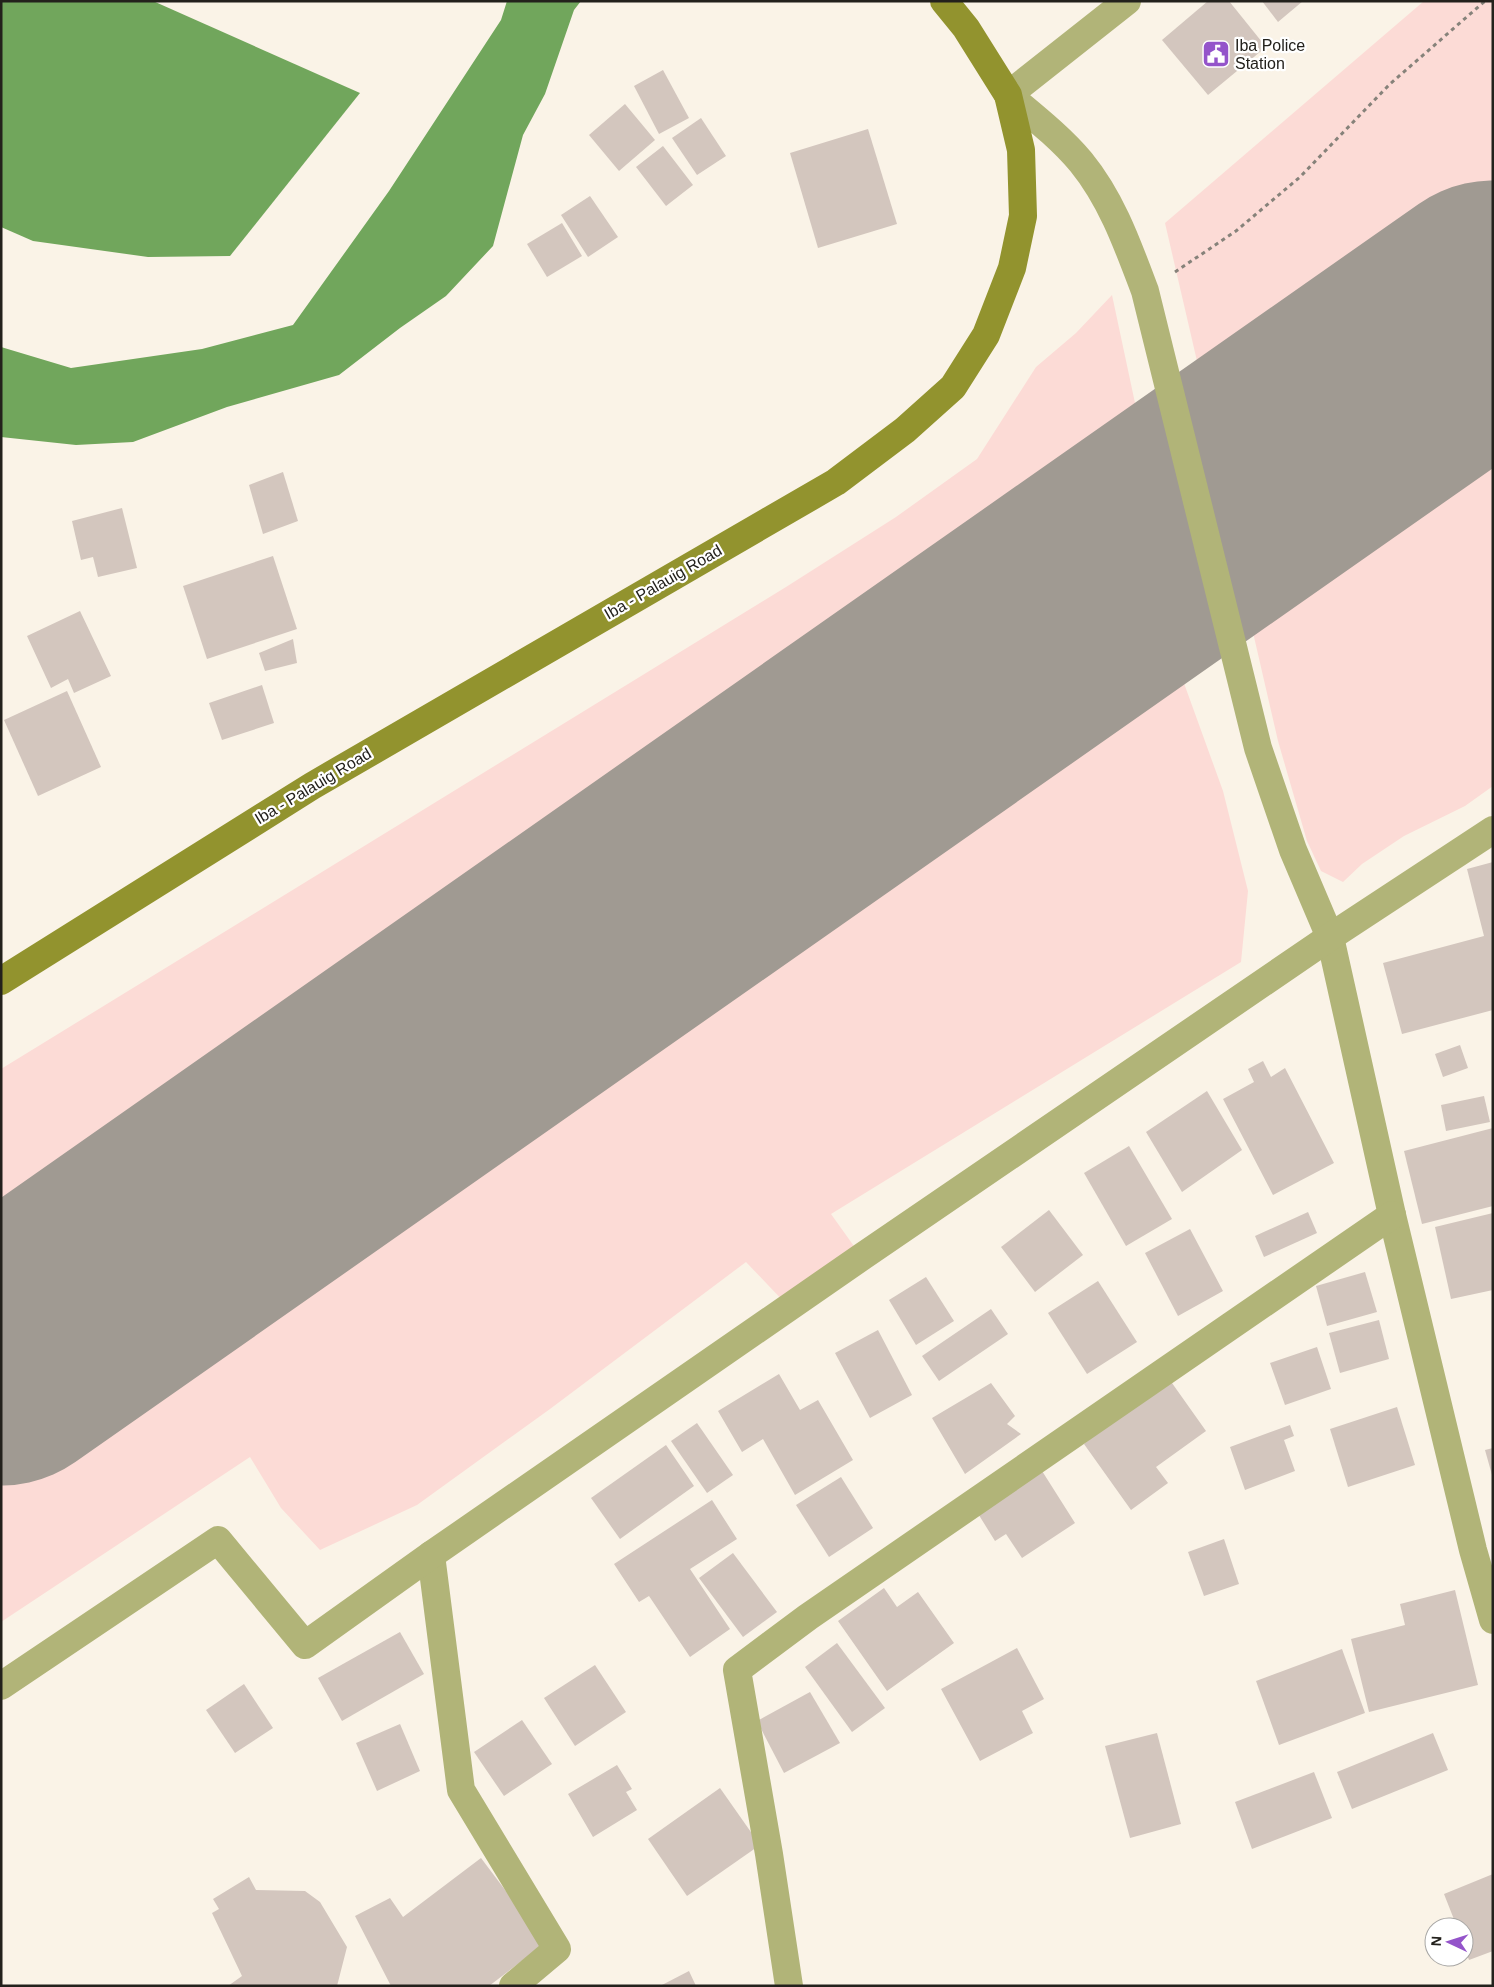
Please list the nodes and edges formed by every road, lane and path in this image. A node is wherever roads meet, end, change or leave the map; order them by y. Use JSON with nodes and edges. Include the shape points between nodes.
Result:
{"nodes":[{"id":1,"x":944,"y":1,"type":"edge"},
{"id":2,"x":1127,"y":1,"type":"edge"},
{"id":3,"x":1485,"y":1,"type":"edge"},
{"id":4,"x":1008,"y":95,"type":"junction"},
{"id":5,"x":1145,"y":291,"type":"junction"},
{"id":6,"x":1493,"y":830,"type":"edge"},
{"id":7,"x":1330,"y":937,"type":"junction"},
{"id":8,"x":1,"y":982,"type":"edge"},
{"id":9,"x":1392,"y":1216,"type":"junction"},
{"id":10,"x":431,"y":1555,"type":"junction"},
{"id":11,"x":1493,"y":1620,"type":"edge"},
{"id":12,"x":1,"y":1686,"type":"edge"},
{"id":13,"x":513,"y":1986,"type":"edge"},
{"id":14,"x":789,"y":1986,"type":"edge"}],
"edges":[{"from":1,"to":4,"type":"main road","name":"Iba - Palauig Road","via":[[966,28]]},
{"from":2,"to":4,"type":"street"},
{"from":3,"to":5,"type":"path","via":[[1390,84],[1300,177],[1236,232]]},
{"from":4,"to":5,"type":"street","via":[[1056,137],[1106,197]]},
{"from":4,"to":8,"type":"main road","name":"Iba - Palauig Road","via":[[1021,150],[1023,216],[1012,268],[986,335],[953,387],[905,430],[836,482],[312,786]]},
{"from":5,"to":7,"type":"street","via":[[1258,748],[1293,850]]},
{"from":6,"to":7,"type":"street"},
{"from":7,"to":9,"type":"street"},
{"from":7,"to":10,"type":"street"},
{"from":9,"to":11,"type":"street"},
{"from":9,"to":14,"type":"street","via":[[808,1617],[737,1670]]},
{"from":10,"to":12,"type":"street","via":[[305,1644],[218,1540]]},
{"from":10,"to":13,"type":"street","via":[[462,1790],[557,1949]]}]}
